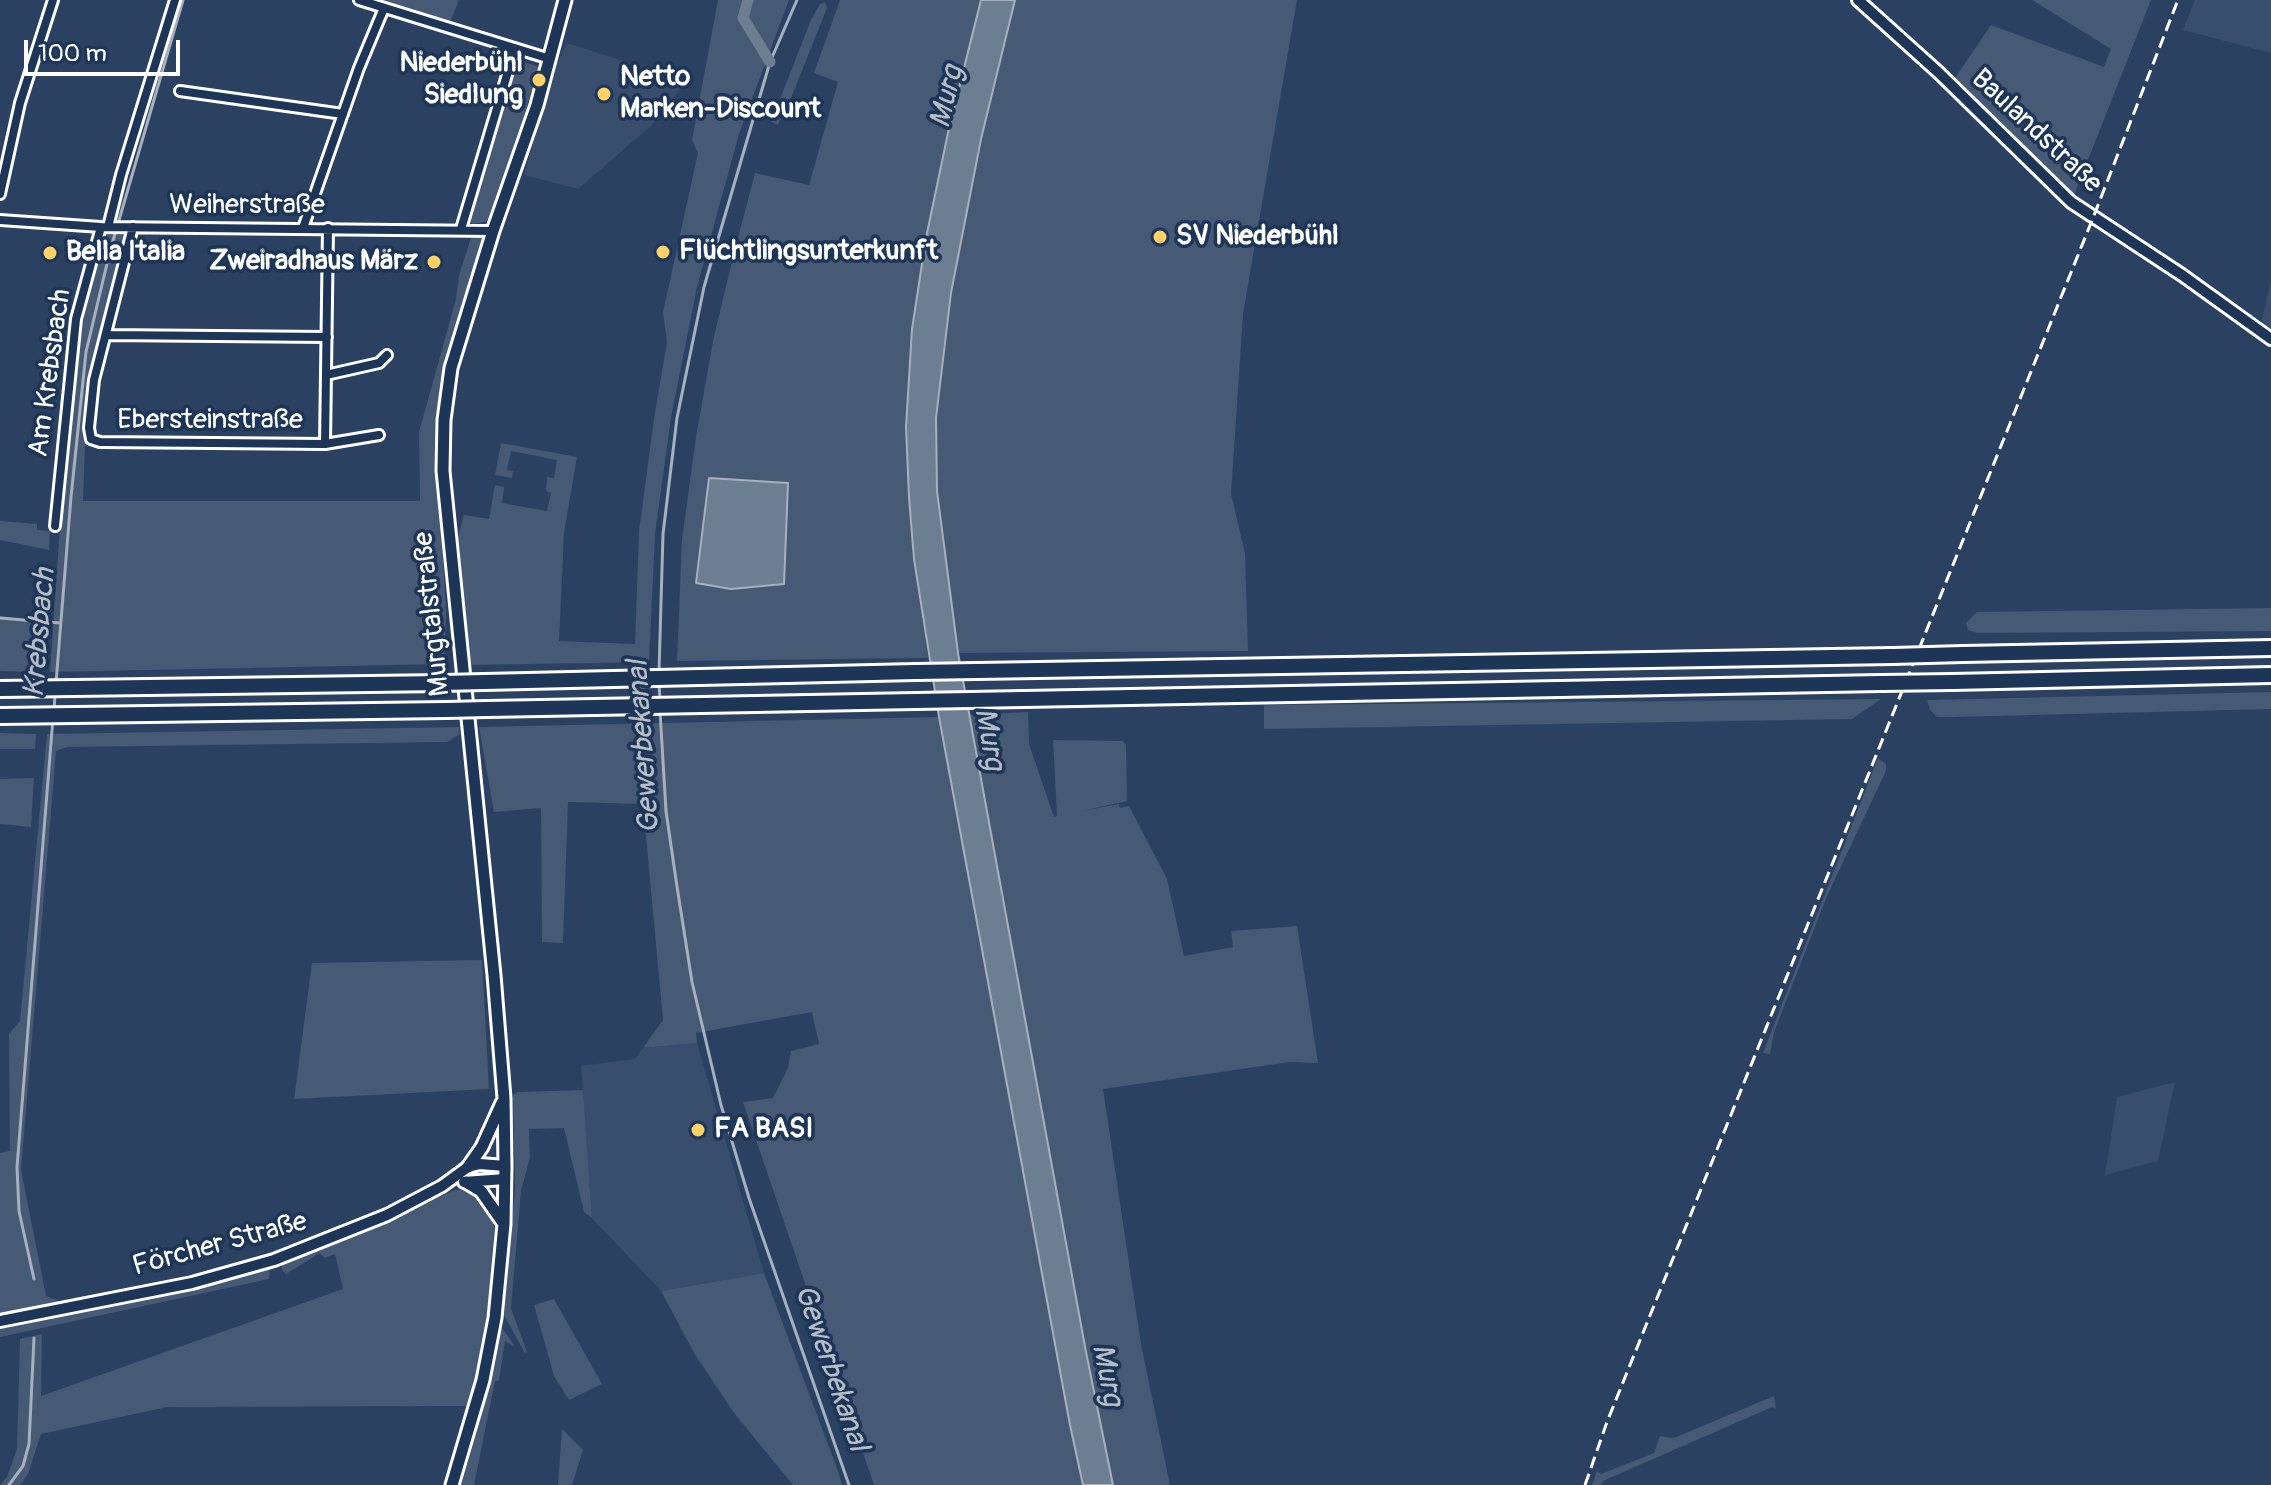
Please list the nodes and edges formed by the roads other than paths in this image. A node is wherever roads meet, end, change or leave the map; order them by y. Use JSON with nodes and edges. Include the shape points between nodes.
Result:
{"nodes":[{"id":1,"x":53,"y":0,"type":"edge"},
{"id":2,"x":175,"y":0,"type":"edge"},
{"id":3,"x":359,"y":0,"type":"edge"},
{"id":4,"x":565,"y":0,"type":"edge"},
{"id":5,"x":1858,"y":0,"type":"edge"},
{"id":6,"x":384,"y":8,"type":"junction"},
{"id":7,"x":515,"y":48,"type":"junction"},
{"id":8,"x":550,"y":59,"type":"junction"},
{"id":9,"x":180,"y":91,"type":"dead end"},
{"id":10,"x":343,"y":114,"type":"junction"},
{"id":11,"x":0,"y":194,"type":"edge"},
{"id":12,"x":0,"y":220,"type":"edge"},
{"id":13,"x":110,"y":227,"type":"junction"},
{"id":14,"x":133,"y":227,"type":"junction"},
{"id":15,"x":303,"y":228,"type":"junction"},
{"id":16,"x":328,"y":228,"type":"junction"},
{"id":17,"x":461,"y":229,"type":"junction"},
{"id":18,"x":493,"y":231,"type":"junction"},
{"id":19,"x":106,"y":335,"type":"junction"},
{"id":20,"x":327,"y":337,"type":"junction"},
{"id":21,"x":2271,"y":339,"type":"edge"},
{"id":22,"x":387,"y":355,"type":"dead end"},
{"id":23,"x":326,"y":375,"type":"junction"},
{"id":24,"x":379,"y":435,"type":"dead end"},
{"id":25,"x":325,"y":444,"type":"junction"},
{"id":26,"x":55,"y":526,"type":"dead end"},
{"id":27,"x":2271,"y":648,"type":"edge"},
{"id":28,"x":2271,"y":675,"type":"edge"},
{"id":29,"x":0,"y":689,"type":"edge"},
{"id":30,"x":0,"y":716,"type":"edge"},
{"id":31,"x":504,"y":1098,"type":"junction"},
{"id":32,"x":468,"y":1167,"type":"junction"},
{"id":33,"x":505,"y":1173,"type":"junction"},
{"id":34,"x":466,"y":1182,"type":"junction"},
{"id":35,"x":442,"y":1186,"type":"junction"},
{"id":36,"x":504,"y":1224,"type":"junction"},
{"id":37,"x":0,"y":1321,"type":"edge"},
{"id":38,"x":452,"y":1485,"type":"edge"}],
"edges":[{"from":1,"to":11,"type":"street","via":[[20,103]]},
{"from":2,"to":13,"type":"street","name":"Am Krebsbach"},
{"from":3,"to":6,"type":"street"},
{"from":4,"to":8,"type":"main road","name":"Murgtalstraße"},
{"from":5,"to":21,"type":"street","name":"Baulandstraße","via":[[2071,202]]},
{"from":6,"to":7,"type":"street"},
{"from":6,"to":10,"type":"street"},
{"from":7,"to":8,"type":"street"},
{"from":7,"to":17,"type":"street"},
{"from":8,"to":18,"type":"main road","name":"Murgtalstraße"},
{"from":9,"to":10,"type":"street"},
{"from":10,"to":15,"type":"street"},
{"from":12,"to":13,"type":"street","name":"Weiherstraße"},
{"from":13,"to":14,"type":"street","name":"Weiherstraße"},
{"from":13,"to":26,"type":"street","name":"Am Krebsbach","via":[[76,319]]},
{"from":14,"to":15,"type":"street","name":"Weiherstraße"},
{"from":14,"to":19,"type":"street"},
{"from":15,"to":16,"type":"street","name":"Weiherstraße"},
{"from":16,"to":17,"type":"street","name":"Weiherstraße"},
{"from":16,"to":20,"type":"street"},
{"from":17,"to":18,"type":"street","name":"Weiherstraße"},
{"from":18,"to":31,"type":"main road","name":"Murgtalstraße","via":[[451,368],[443,471]]},
{"from":19,"to":20,"type":"street"},
{"from":19,"to":25,"type":"street","name":"Ebersteinstraße","via":[[91,406],[89,435],[95,442]]},
{"from":20,"to":23,"type":"street"},
{"from":22,"to":23,"type":"street","via":[[379,363]]},
{"from":23,"to":25,"type":"street"},
{"from":24,"to":25,"type":"street","name":"Ebersteinstraße"},
{"from":27,"to":29,"type":"highway","bridge":true},
{"from":28,"to":30,"type":"highway","bridge":true},
{"from":31,"to":32,"type":"main road"},
{"from":31,"to":33,"type":"main road","name":"Murgtalstraße"},
{"from":32,"to":33,"type":"street","via":[[480,1164]]},
{"from":32,"to":35,"type":"street","name":"Förcher Straße"},
{"from":33,"to":34,"type":"street","name":"Förcher Straße"},
{"from":33,"to":36,"type":"main road","name":"Murgtalstraße"},
{"from":34,"to":35,"type":"street","name":"Förcher Straße"},
{"from":34,"to":36,"type":"main road","via":[[481,1191]]},
{"from":35,"to":37,"type":"street","name":"Förcher Straße","via":[[375,1220],[274,1260],[192,1283]]},
{"from":36,"to":38,"type":"main road","name":"Murgtalstraße","via":[[483,1380]]}]}
